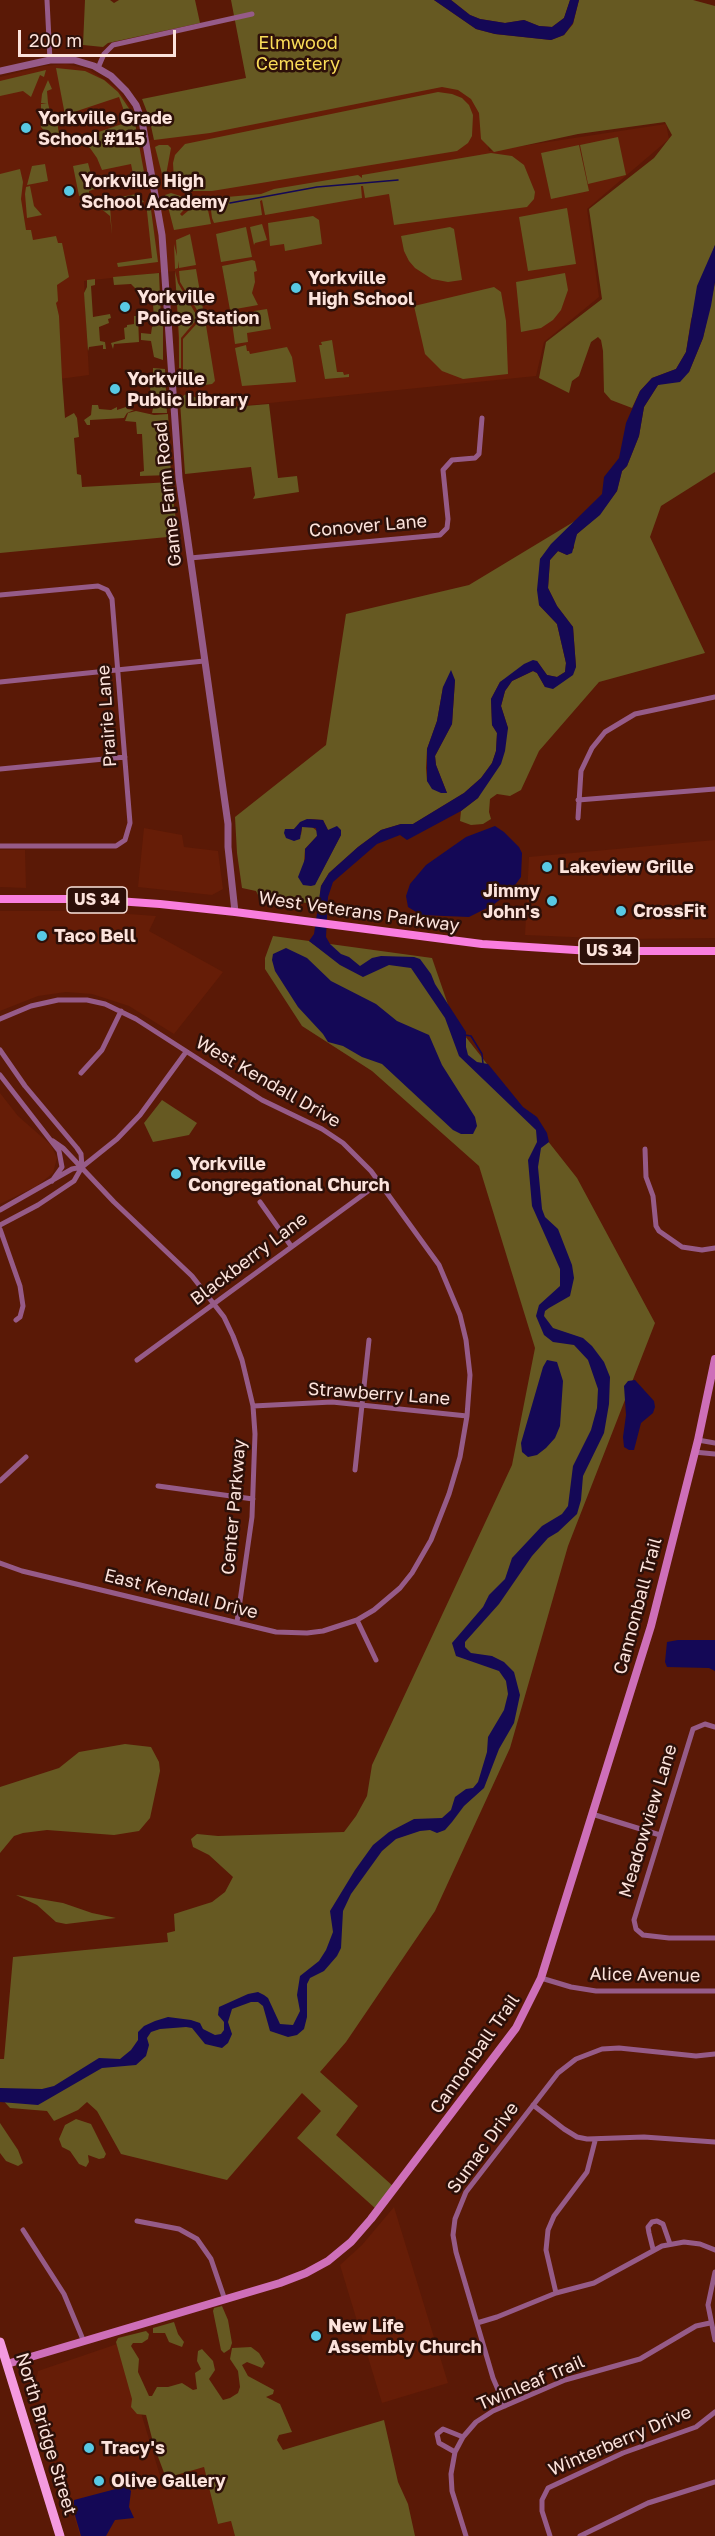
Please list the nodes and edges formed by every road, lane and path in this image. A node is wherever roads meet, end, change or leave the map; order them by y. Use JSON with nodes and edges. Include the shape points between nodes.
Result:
{"nodes":[{"id":1,"x":47,"y":0,"type":"edge"},
{"id":2,"x":252,"y":14,"type":"dead end"},
{"id":3,"x":50,"y":60,"type":"junction"},
{"id":4,"x":98,"y":68,"type":"junction"},
{"id":5,"x":0,"y":71,"type":"edge"},
{"id":6,"x":483,"y":418,"type":"dead end"},
{"id":7,"x":190,"y":558,"type":"junction"},
{"id":8,"x":0,"y":595,"type":"edge"},
{"id":9,"x":204,"y":661,"type":"junction"},
{"id":10,"x":119,"y":671,"type":"junction"},
{"id":11,"x":0,"y":682,"type":"edge"},
{"id":12,"x":715,"y":697,"type":"edge"},
{"id":13,"x":125,"y":757,"type":"junction"},
{"id":14,"x":0,"y":768,"type":"edge"},
{"id":15,"x":715,"y":789,"type":"edge"},
{"id":16,"x":578,"y":800,"type":"junction"},
{"id":17,"x":578,"y":818,"type":"dead end"},
{"id":18,"x":0,"y":846,"type":"edge"},
{"id":19,"x":0,"y":899,"type":"edge"},
{"id":20,"x":235,"y":912,"type":"junction"},
{"id":21,"x":715,"y":951,"type":"edge"},
{"id":22,"x":121,"y":1011,"type":"junction"},
{"id":23,"x":0,"y":1019,"type":"edge"},
{"id":24,"x":0,"y":1050,"type":"edge"},
{"id":25,"x":186,"y":1052,"type":"junction"},
{"id":26,"x":81,"y":1073,"type":"dead end"},
{"id":27,"x":0,"y":1075,"type":"edge"},
{"id":28,"x":53,"y":1141,"type":"junction"},
{"id":29,"x":645,"y":1149,"type":"dead end"},
{"id":30,"x":82,"y":1167,"type":"junction"},
{"id":31,"x":52,"y":1181,"type":"junction"},
{"id":32,"x":380,"y":1183,"type":"junction"},
{"id":33,"x":260,"y":1202,"type":"dead end"},
{"id":34,"x":0,"y":1210,"type":"edge"},
{"id":35,"x":0,"y":1227,"type":"edge"},
{"id":36,"x":291,"y":1246,"type":"junction"},
{"id":37,"x":715,"y":1248,"type":"edge"},
{"id":38,"x":214,"y":1303,"type":"junction"},
{"id":39,"x":16,"y":1320,"type":"dead end"},
{"id":40,"x":369,"y":1340,"type":"dead end"},
{"id":41,"x":715,"y":1359,"type":"edge"},
{"id":42,"x":137,"y":1360,"type":"dead end"},
{"id":43,"x":363,"y":1404,"type":"junction"},
{"id":44,"x":253,"y":1406,"type":"junction"},
{"id":45,"x":467,"y":1416,"type":"junction"},
{"id":46,"x":698,"y":1440,"type":"junction"},
{"id":47,"x":715,"y":1443,"type":"edge"},
{"id":48,"x":694,"y":1452,"type":"junction"},
{"id":49,"x":715,"y":1454,"type":"edge"},
{"id":50,"x":26,"y":1457,"type":"dead end"},
{"id":51,"x":355,"y":1470,"type":"dead end"},
{"id":52,"x":0,"y":1481,"type":"edge"},
{"id":53,"x":158,"y":1486,"type":"dead end"},
{"id":54,"x":254,"y":1499,"type":"junction"},
{"id":55,"x":0,"y":1563,"type":"edge"},
{"id":56,"x":357,"y":1620,"type":"junction"},
{"id":57,"x":237,"y":1623,"type":"junction"},
{"id":58,"x":376,"y":1660,"type":"dead end"},
{"id":59,"x":715,"y":1727,"type":"edge"},
{"id":60,"x":592,"y":1814,"type":"junction"},
{"id":61,"x":660,"y":1835,"type":"junction"},
{"id":62,"x":715,"y":1938,"type":"edge"},
{"id":63,"x":541,"y":1978,"type":"junction"},
{"id":64,"x":715,"y":1991,"type":"edge"},
{"id":65,"x":715,"y":2054,"type":"edge"},
{"id":66,"x":533,"y":2105,"type":"junction"},
{"id":67,"x":595,"y":2141,"type":"junction"},
{"id":68,"x":715,"y":2142,"type":"edge"},
{"id":69,"x":137,"y":2221,"type":"dead end"},
{"id":70,"x":23,"y":2230,"type":"dead end"},
{"id":71,"x":670,"y":2244,"type":"junction"},
{"id":72,"x":653,"y":2249,"type":"junction"},
{"id":73,"x":715,"y":2250,"type":"edge"},
{"id":74,"x":715,"y":2272,"type":"edge"},
{"id":75,"x":556,"y":2293,"type":"junction"},
{"id":76,"x":225,"y":2300,"type":"junction"},
{"id":77,"x":477,"y":2322,"type":"junction"},
{"id":78,"x":710,"y":2323,"type":"junction"},
{"id":79,"x":715,"y":2340,"type":"edge"},
{"id":80,"x":0,"y":2342,"type":"edge"},
{"id":81,"x":84,"y":2342,"type":"junction"},
{"id":82,"x":4,"y":2365,"type":"edge"},
{"id":83,"x":505,"y":2406,"type":"junction"},
{"id":84,"x":715,"y":2412,"type":"edge"},
{"id":85,"x":463,"y":2437,"type":"junction"},
{"id":86,"x":455,"y":2452,"type":"junction"},
{"id":87,"x":715,"y":2482,"type":"edge"},
{"id":88,"x":60,"y":2536,"type":"edge"},
{"id":89,"x":466,"y":2536,"type":"edge"},
{"id":90,"x":550,"y":2536,"type":"edge"},
{"id":91,"x":580,"y":2536,"type":"edge"}],
"edges":[{"from":1,"to":3,"type":"street"},
{"from":2,"to":4,"type":"street","via":[[113,45]]},
{"from":3,"to":4,"type":"street","name":"Game Farm Road","via":[[74,60]]},
{"from":3,"to":5,"type":"street","name":"Game Farm Road"},
{"from":4,"to":7,"type":"street","name":"Game Farm Road","via":[[111,76],[136,105],[149,155],[166,271],[179,478]]},
{"from":6,"to":7,"type":"street","name":"Conover Lane","via":[[479,454],[475,458],[452,460],[443,470],[448,519],[447,528],[440,534]]},
{"from":7,"to":9,"type":"street","name":"Game Farm Road"},
{"from":8,"to":10,"type":"street","name":"Prairie Lane","via":[[98,586],[107,590],[112,599]]},
{"from":9,"to":10,"type":"street"},
{"from":9,"to":20,"type":"street","name":"Game Farm Road","via":[[228,824]]},
{"from":10,"to":11,"type":"street"},
{"from":10,"to":13,"type":"street","name":"Prairie Lane"},
{"from":12,"to":16,"type":"street","via":[[645,711],[614,724],[586,759],[578,782]]},
{"from":13,"to":14,"type":"street"},
{"from":13,"to":18,"type":"street","name":"Prairie Lane","via":[[130,823],[125,840],[106,848]]},
{"from":15,"to":16,"type":"street"},
{"from":16,"to":17,"type":"street"},
{"from":19,"to":20,"type":"main road","name":"West Veterans Parkway","number":"US 34","via":[[88,899]]},
{"from":20,"to":21,"type":"main road","name":"West Veterans Parkway","number":"US 34","via":[[482,945],[591,951]]},
{"from":22,"to":23,"type":"street","name":"West Kendall Drive","via":[[87,1000],[58,1000]]},
{"from":22,"to":25,"type":"street","name":"West Kendall Drive"},
{"from":22,"to":26,"type":"street","via":[[102,1050]]},
{"from":24,"to":30,"type":"street","name":"Center Parkway","via":[[77,1148]]},
{"from":25,"to":30,"type":"street","via":[[140,1115]]},
{"from":25,"to":32,"type":"street","name":"West Kendall Drive","via":[[262,1101],[322,1129],[360,1158]]},
{"from":27,"to":28,"type":"street","name":"Center Parkway"},
{"from":28,"to":30,"type":"street","name":"Center Parkway"},
{"from":28,"to":31,"type":"street","name":"Center Parkway","via":[[62,1167]]},
{"from":29,"to":37,"type":"street","via":[[646,1177],[659,1231],[682,1247]]},
{"from":30,"to":31,"type":"street"},
{"from":30,"to":35,"type":"street","via":[[74,1180],[56,1194]]},
{"from":30,"to":38,"type":"street","name":"Center Parkway"},
{"from":31,"to":34,"type":"street"},
{"from":32,"to":36,"type":"street","name":"Blackberry Lane"},
{"from":32,"to":45,"type":"street","name":"West Kendall Drive","via":[[439,1265],[457,1304],[469,1358]]},
{"from":33,"to":36,"type":"street"},
{"from":35,"to":39,"type":"street","via":[[20,1286],[23,1306]]},
{"from":36,"to":38,"type":"street","name":"Blackberry Lane"},
{"from":38,"to":42,"type":"street","name":"Blackberry Lane"},
{"from":38,"to":44,"type":"street","name":"Center Parkway","via":[[233,1336]]},
{"from":40,"to":43,"type":"street"},
{"from":41,"to":46,"type":"main road","name":"Cannonball Trail"},
{"from":43,"to":44,"type":"street","name":"Strawberry Lane"},
{"from":43,"to":45,"type":"street","name":"Strawberry Lane"},
{"from":43,"to":51,"type":"street"},
{"from":44,"to":54,"type":"street","name":"Center Parkway"},
{"from":45,"to":56,"type":"street","name":"West Kendall Drive","via":[[454,1480],[422,1557],[400,1588]]},
{"from":46,"to":47,"type":"street"},
{"from":46,"to":48,"type":"main road","name":"Cannonball Trail"},
{"from":48,"to":49,"type":"street"},
{"from":48,"to":60,"type":"main road","name":"Cannonball Trail","via":[[651,1626]]},
{"from":50,"to":52,"type":"street"},
{"from":53,"to":54,"type":"street"},
{"from":54,"to":57,"type":"street","name":"Center Parkway"},
{"from":55,"to":57,"type":"street","name":"East Kendall Drive"},
{"from":56,"to":57,"type":"street","name":"East Kendall Drive","via":[[323,1631],[292,1634]]},
{"from":56,"to":58,"type":"street"},
{"from":59,"to":61,"type":"street","name":"Meadowview Lane","via":[[705,1724],[693,1729]]},
{"from":60,"to":61,"type":"street"},
{"from":60,"to":63,"type":"main road","name":"Cannonball Trail"},
{"from":61,"to":62,"type":"street","name":"Meadowview Lane","via":[[634,1920],[636,1929],[658,1938]]},
{"from":63,"to":64,"type":"street","name":"Alice Avenue","via":[[596,1991]]},
{"from":63,"to":76,"type":"main road","name":"Cannonball Trail","via":[[508,2040],[351,2242],[306,2273]]},
{"from":65,"to":66,"type":"street","name":"Sumac Drive","via":[[602,2049],[570,2062]]},
{"from":66,"to":67,"type":"street","via":[[577,2137]]},
{"from":66,"to":77,"type":"street","name":"Sumac Drive","via":[[466,2192],[455,2218],[456,2252]]},
{"from":67,"to":68,"type":"street","via":[[645,2137]]},
{"from":67,"to":75,"type":"street","via":[[587,2172],[548,2230],[546,2250]]},
{"from":69,"to":76,"type":"street","via":[[179,2229],[197,2239],[211,2259]]},
{"from":70,"to":81,"type":"street","via":[[64,2294]]},
{"from":71,"to":72,"type":"street"},
{"from":71,"to":72,"type":"street","via":[[663,2224],[652,2222],[648,2227]]},
{"from":71,"to":73,"type":"street","via":[[694,2243]]},
{"from":72,"to":75,"type":"street","via":[[594,2283]]},
{"from":74,"to":78,"type":"street","via":[[709,2292]]},
{"from":75,"to":77,"type":"street"},
{"from":76,"to":81,"type":"main road","name":"Cannonball Trail"},
{"from":77,"to":83,"type":"street","name":"Sumac Drive"},
{"from":78,"to":79,"type":"street"},
{"from":78,"to":83,"type":"street","name":"Twinleaf Trail","via":[[696,2326],[640,2359],[565,2380]]},
{"from":80,"to":82,"type":"highway","name":"North Bridge Street"},
{"from":81,"to":82,"type":"main road","name":"Cannonball Trail"},
{"from":82,"to":88,"type":"highway","name":"North Bridge Street"},
{"from":83,"to":85,"type":"street","name":"Twinleaf Trail","via":[[476,2422]]},
{"from":84,"to":90,"type":"street","name":"Winterberry Drive","via":[[696,2427],[623,2453],[548,2488],[542,2511]]},
{"from":85,"to":86,"type":"street","name":"Twinleaf Trail"},
{"from":85,"to":86,"type":"street","via":[[443,2429],[437,2434],[439,2443]]},
{"from":86,"to":89,"type":"street","name":"Twinleaf Trail","via":[[452,2491]]},
{"from":87,"to":91,"type":"street","via":[[648,2503]]}]}
